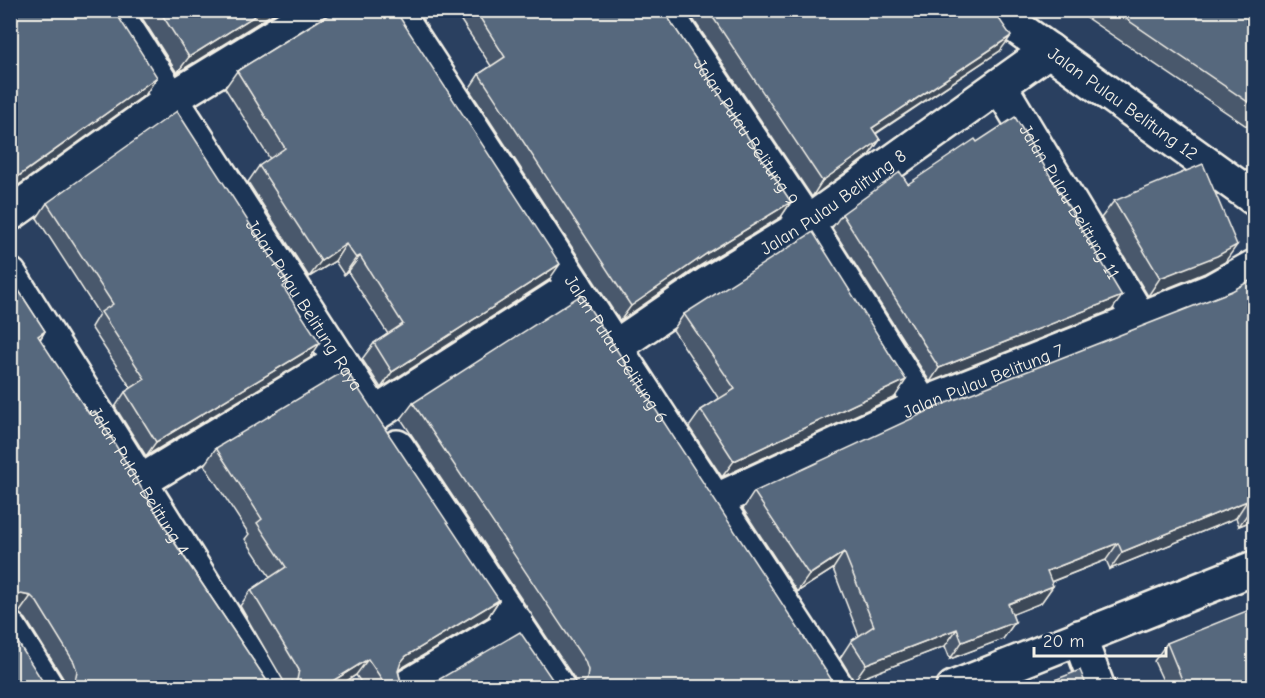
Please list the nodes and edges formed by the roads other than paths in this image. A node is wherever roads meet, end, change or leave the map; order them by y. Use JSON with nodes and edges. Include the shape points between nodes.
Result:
{"nodes":[{"id":1,"x":114,"y":10,"type":"edge"},
{"id":2,"x":316,"y":10,"type":"edge"},
{"id":3,"x":395,"y":10,"type":"edge"},
{"id":4,"x":678,"y":15,"type":"edge"},
{"id":5,"x":1013,"y":16,"type":"edge"},
{"id":6,"x":1049,"y":50,"type":"junction"},
{"id":7,"x":999,"y":86,"type":"junction"},
{"id":8,"x":171,"y":99,"type":"junction"},
{"id":9,"x":1254,"y":198,"type":"edge"},
{"id":10,"x":10,"y":214,"type":"edge"},
{"id":11,"x":807,"y":223,"type":"junction"},
{"id":12,"x":1254,"y":267,"type":"edge"},
{"id":13,"x":10,"y":275,"type":"edge"},
{"id":14,"x":575,"y":286,"type":"junction"},
{"id":15,"x":1140,"y":319,"type":"junction"},
{"id":16,"x":615,"y":347,"type":"junction"},
{"id":17,"x":340,"y":361,"type":"junction"},
{"id":18,"x":922,"y":405,"type":"junction"},
{"id":19,"x":375,"y":414,"type":"junction"},
{"id":20,"x":140,"y":482,"type":"junction"},
{"id":21,"x":715,"y":501,"type":"junction"},
{"id":22,"x":1254,"y":568,"type":"edge"},
{"id":23,"x":516,"y":622,"type":"junction"},
{"id":24,"x":10,"y":629,"type":"edge"},
{"id":25,"x":1080,"y":638,"type":"junction"},
{"id":26,"x":47,"y":687,"type":"edge"},
{"id":27,"x":269,"y":687,"type":"edge"},
{"id":28,"x":405,"y":687,"type":"edge"},
{"id":29,"x":558,"y":687,"type":"edge"},
{"id":30,"x":837,"y":687,"type":"edge"},
{"id":31,"x":953,"y":687,"type":"edge"},
{"id":32,"x":1098,"y":687,"type":"edge"}],
"edges":[{"from":1,"to":8,"type":"street","name":"Jalan Pulau Belitung Raya"},
{"from":2,"to":8,"type":"street"},
{"from":3,"to":14,"type":"street","name":"Jalan Pulau Belitung 6"},
{"from":4,"to":11,"type":"street","name":"Jalan Pulau Belitung 9"},
{"from":5,"to":6,"type":"street","name":"Jalan Pulau Belitung 12"},
{"from":6,"to":7,"type":"street","name":"Jalan Pulau Belitung 8"},
{"from":6,"to":9,"type":"street","name":"Jalan Pulau Belitung 12"},
{"from":7,"to":11,"type":"street","name":"Jalan Pulau Belitung 8"},
{"from":7,"to":15,"type":"street","name":"Jalan Pulau Belitung 11"},
{"from":8,"to":10,"type":"street"},
{"from":8,"to":17,"type":"street","name":"Jalan Pulau Belitung Raya"},
{"from":11,"to":16,"type":"street","name":"Jalan Pulau Belitung 8"},
{"from":11,"to":18,"type":"street","name":"Jalan Pulau Belitung 9"},
{"from":12,"to":15,"type":"street","name":"Jalan Pulau Belitung 7","via":[[1214,290]]},
{"from":13,"to":20,"type":"street","name":"Jalan Pulau Belitung 4"},
{"from":14,"to":16,"type":"street","name":"Jalan Pulau Belitung 6"},
{"from":14,"to":19,"type":"street"},
{"from":15,"to":18,"type":"street","name":"Jalan Pulau Belitung 7"},
{"from":16,"to":21,"type":"street","name":"Jalan Pulau Belitung 6"},
{"from":17,"to":19,"type":"street","name":"Jalan Pulau Belitung Raya"},
{"from":17,"to":20,"type":"street"},
{"from":18,"to":21,"type":"street","name":"Jalan Pulau Belitung 7"},
{"from":19,"to":23,"type":"street","name":"Jalan Pulau Belitung Raya"},
{"from":20,"to":27,"type":"street","name":"Jalan Pulau Belitung 4"},
{"from":21,"to":30,"type":"street","name":"Jalan Pulau Belitung 6"},
{"from":22,"to":25,"type":"street"},
{"from":23,"to":28,"type":"street"},
{"from":23,"to":29,"type":"street","name":"Jalan Pulau Belitung Raya"},
{"from":24,"to":26,"type":"street"},
{"from":25,"to":31,"type":"street"},
{"from":25,"to":32,"type":"street"}]}
